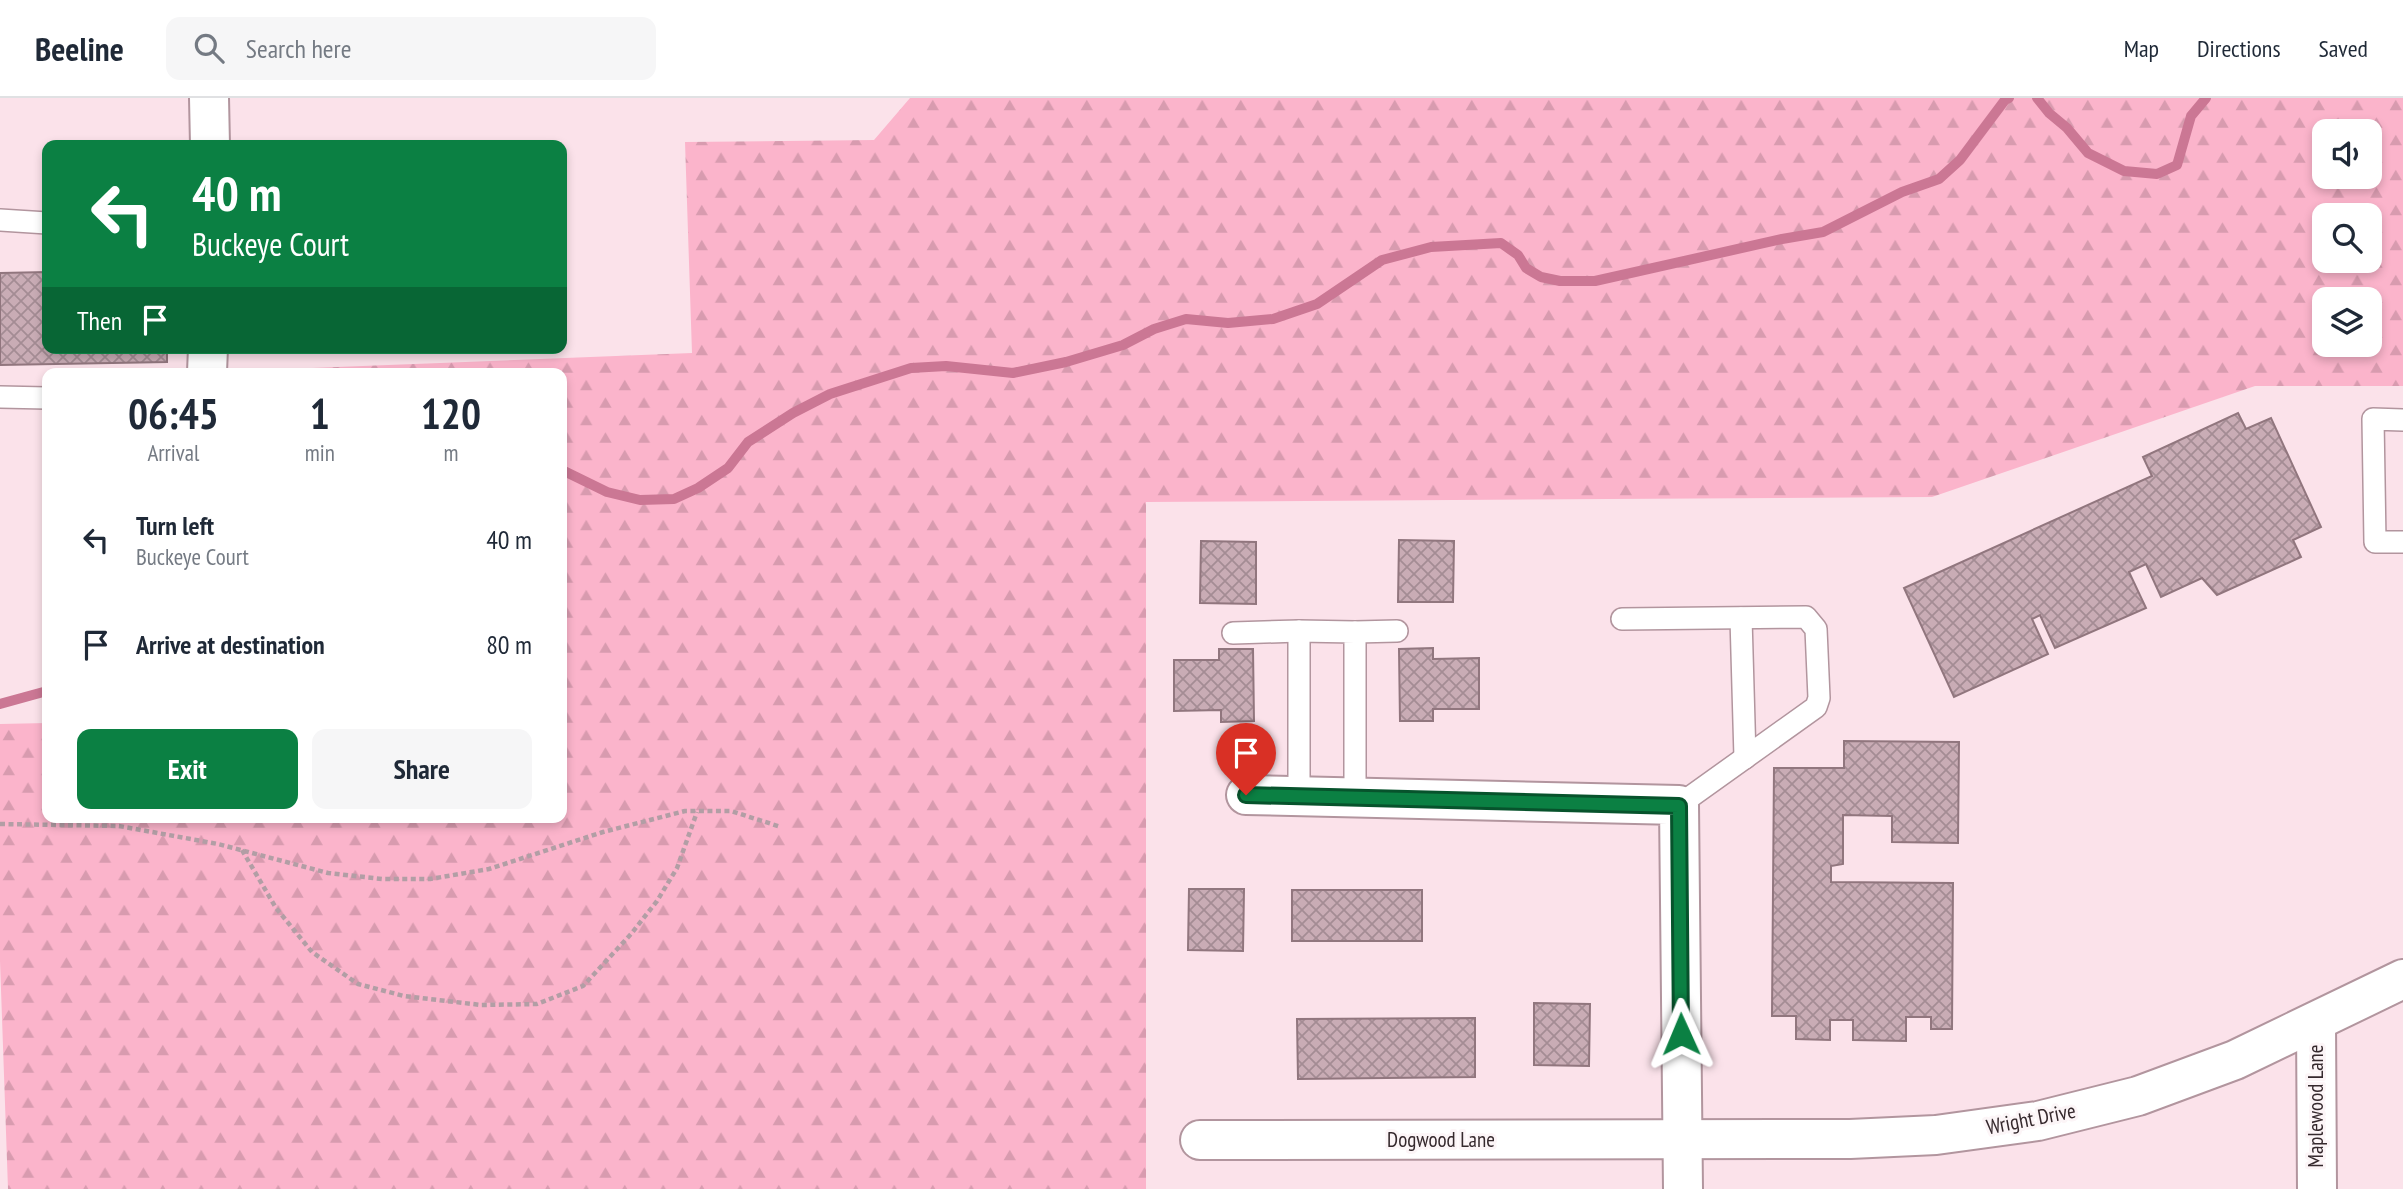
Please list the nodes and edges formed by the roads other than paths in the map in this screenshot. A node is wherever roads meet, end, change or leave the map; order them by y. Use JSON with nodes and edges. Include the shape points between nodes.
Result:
{"nodes":[{"id":1,"x":209,"y":98,"type":"edge"},
{"id":2,"x":209,"y":140,"type":"edge"},
{"id":3,"x":0,"y":220,"type":"edge"},
{"id":4,"x":42,"y":223,"type":"edge"},
{"id":5,"x":0,"y":397,"type":"edge"},
{"id":6,"x":42,"y":398,"type":"edge"},
{"id":7,"x":2403,"y":420,"type":"edge"},
{"id":8,"x":2403,"y":542,"type":"edge"},
{"id":9,"x":1741,"y":618,"type":"junction"},
{"id":10,"x":1622,"y":619,"type":"dead end"},
{"id":11,"x":1299,"y":631,"type":"junction"},
{"id":12,"x":1397,"y":631,"type":"dead end"},
{"id":13,"x":1355,"y":632,"type":"junction"},
{"id":14,"x":1233,"y":633,"type":"dead end"},
{"id":15,"x":1745,"y":758,"type":"junction"},
{"id":16,"x":1246,"y":795,"type":"dead end"},
{"id":17,"x":1299,"y":796,"type":"junction"},
{"id":18,"x":1355,"y":798,"type":"junction"},
{"id":19,"x":1679,"y":806,"type":"junction"},
{"id":20,"x":2403,"y":979,"type":"edge"},
{"id":21,"x":2316,"y":1022,"type":"junction"},
{"id":22,"x":1683,"y":1139,"type":"junction"},
{"id":23,"x":1200,"y":1140,"type":"dead end"},
{"id":24,"x":1683,"y":1189,"type":"edge"},
{"id":25,"x":2316,"y":1189,"type":"edge"}],
"edges":[{"from":1,"to":2,"type":"street"},
{"from":3,"to":4,"type":"lane"},
{"from":5,"to":6,"type":"lane"},
{"from":7,"to":8,"type":"lane","via":[[2373,419],[2375,542]]},
{"from":9,"to":10,"type":"lane"},
{"from":9,"to":15,"type":"lane"},
{"from":9,"to":15,"type":"lane","via":[[1806,617],[1816,629],[1819,698],[1816,707]]},
{"from":11,"to":13,"type":"lane"},
{"from":11,"to":14,"type":"lane"},
{"from":11,"to":17,"type":"lane"},
{"from":12,"to":13,"type":"lane"},
{"from":13,"to":18,"type":"lane"},
{"from":15,"to":19,"type":"lane"},
{"from":16,"to":17,"type":"street"},
{"from":17,"to":18,"type":"street"},
{"from":18,"to":19,"type":"street"},
{"from":19,"to":22,"type":"street"},
{"from":20,"to":21,"type":"street","name":"Wright Drive"},
{"from":21,"to":22,"type":"street","name":"Wright Drive","via":[[2235,1060],[2138,1096],[2038,1121],[1936,1135]]},
{"from":21,"to":25,"type":"street","name":"Maplewood Lane"},
{"from":22,"to":23,"type":"street","name":"Dogwood Lane"},
{"from":22,"to":24,"type":"street"}]}
